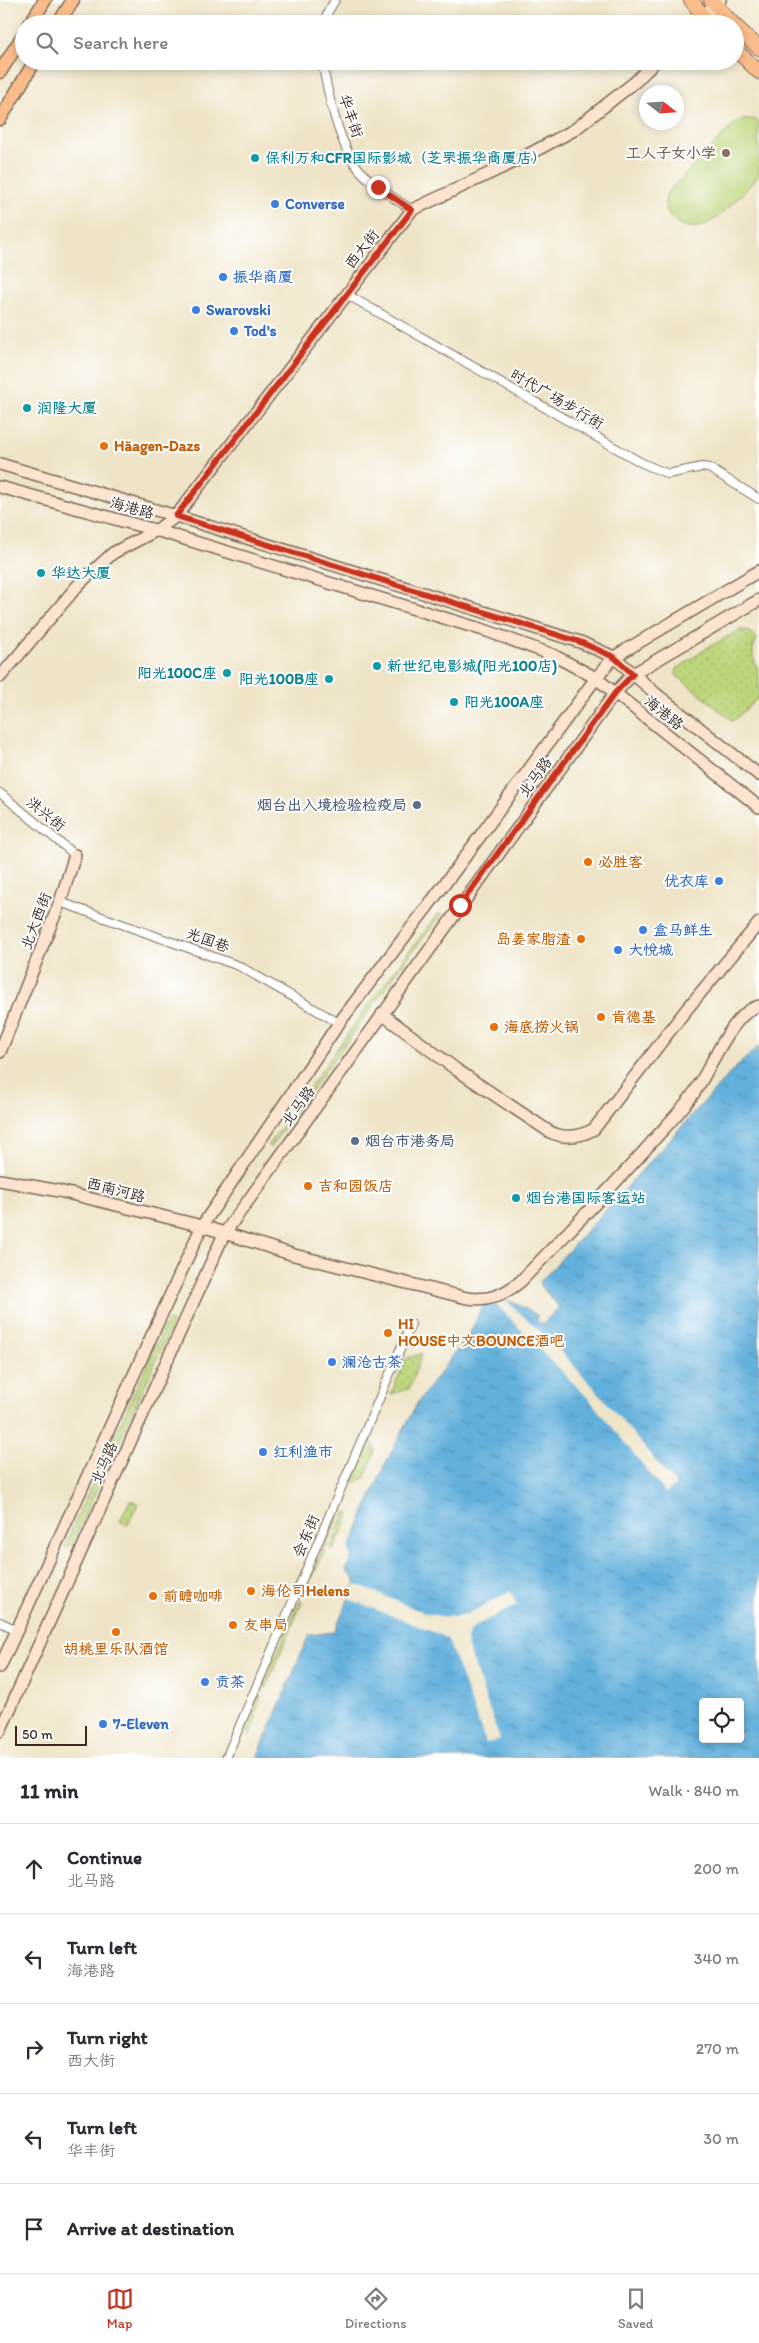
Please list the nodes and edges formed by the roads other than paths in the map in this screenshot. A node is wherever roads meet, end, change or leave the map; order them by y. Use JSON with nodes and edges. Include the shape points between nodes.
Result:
{"nodes":[{"id":1,"x":45,"y":0,"type":"edge"},
{"id":2,"x":73,"y":0,"type":"edge"},
{"id":3,"x":335,"y":0,"type":"edge"},
{"id":4,"x":691,"y":0,"type":"edge"},
{"id":5,"x":715,"y":2,"type":"edge"},
{"id":6,"x":36,"y":15,"type":"edge"},
{"id":7,"x":64,"y":15,"type":"edge"},
{"id":8,"x":327,"y":15,"type":"edge"},
{"id":9,"x":699,"y":15,"type":"edge"},
{"id":10,"x":706,"y":15,"type":"edge"},
{"id":11,"x":726,"y":15,"type":"edge"},
{"id":12,"x":744,"y":34,"type":"edge"},
{"id":13,"x":15,"y":48,"type":"edge"},
{"id":14,"x":759,"y":48,"type":"edge"},
{"id":15,"x":744,"y":58,"type":"edge"},
{"id":16,"x":29,"y":70,"type":"edge"},
{"id":17,"x":323,"y":70,"type":"edge"},
{"id":18,"x":647,"y":70,"type":"edge"},
{"id":19,"x":0,"y":72,"type":"edge"},
{"id":20,"x":759,"y":72,"type":"edge"},
{"id":21,"x":0,"y":118,"type":"edge"},
{"id":22,"x":412,"y":210,"type":"junction"},
{"id":23,"x":346,"y":294,"type":"junction"},
{"id":24,"x":0,"y":464,"type":"edge"},
{"id":25,"x":0,"y":487,"type":"edge"},
{"id":26,"x":759,"y":499,"type":"edge"},
{"id":27,"x":176,"y":516,"type":"junction"},
{"id":28,"x":157,"y":530,"type":"junction"},
{"id":29,"x":759,"y":571,"type":"edge"},
{"id":30,"x":759,"y":600,"type":"edge"},
{"id":31,"x":614,"y":657,"type":"junction"},
{"id":32,"x":633,"y":674,"type":"junction"},
{"id":33,"x":0,"y":677,"type":"edge"},
{"id":34,"x":596,"y":678,"type":"junction"},
{"id":35,"x":615,"y":693,"type":"junction"},
{"id":36,"x":759,"y":775,"type":"edge"},
{"id":37,"x":0,"y":793,"type":"edge"},
{"id":38,"x":759,"y":807,"type":"edge"},
{"id":39,"x":75,"y":855,"type":"joint"},
{"id":40,"x":60,"y":902,"type":"junction"},
{"id":41,"x":759,"y":923,"type":"edge"},
{"id":42,"x":759,"y":1006,"type":"edge"},
{"id":43,"x":382,"y":1014,"type":"junction"},
{"id":44,"x":339,"y":1023,"type":"junction"},
{"id":45,"x":0,"y":1052,"type":"edge"},
{"id":46,"x":0,"y":1180,"type":"edge"},
{"id":47,"x":202,"y":1226,"type":"junction"},
{"id":48,"x":224,"y":1234,"type":"junction"},
{"id":49,"x":411,"y":1324,"type":"dead end"},
{"id":50,"x":0,"y":1622,"type":"edge"},
{"id":51,"x":17,"y":1630,"type":"junction"},
{"id":52,"x":0,"y":1667,"type":"edge"},
{"id":53,"x":0,"y":1731,"type":"edge"},
{"id":54,"x":226,"y":1758,"type":"edge"}],
"edges":[{"from":1,"to":6,"type":"main road"},
{"from":2,"to":7,"type":"main road"},
{"from":3,"to":8,"type":"street"},
{"from":4,"to":9,"type":"highway"},
{"from":5,"to":10,"type":"main road"},
{"from":5,"to":11,"type":"highway"},
{"from":12,"to":14,"type":"highway"},
{"from":13,"to":19,"type":"main road"},
{"from":15,"to":20,"type":"highway"},
{"from":16,"to":21,"type":"main road"},
{"from":17,"to":22,"type":"street","name":"华丰街","via":[[340,132],[355,164],[378,187]]},
{"from":18,"to":22,"type":"main road","name":"西大街","via":[[574,130]]},
{"from":22,"to":23,"type":"main road","name":"西大街"},
{"from":23,"to":26,"type":"street","name":"时代广场步行街","via":[[642,464],[668,474],[709,468]]},
{"from":23,"to":27,"type":"main road","name":"西大街"},
{"from":24,"to":27,"type":"main road","name":"海港路"},
{"from":25,"to":28,"type":"main road","name":"海港路"},
{"from":27,"to":28,"type":"main road","name":"西大街"},
{"from":27,"to":31,"type":"main road","name":"海港路","via":[[580,642]]},
{"from":28,"to":33,"type":"main road","name":"西大街","via":[[113,553],[80,584]]},
{"from":28,"to":34,"type":"main road","name":"海港路","via":[[487,631],[553,655]]},
{"from":29,"to":31,"type":"main road","name":"北马路"},
{"from":30,"to":32,"type":"main road","name":"北马路"},
{"from":31,"to":32,"type":"main road","name":"海港路"},
{"from":31,"to":34,"type":"main road","name":"北马路"},
{"from":32,"to":35,"type":"main road","name":"北马路"},
{"from":32,"to":36,"type":"main road","name":"海港路"},
{"from":34,"to":35,"type":"main road","name":"海港路"},
{"from":34,"to":44,"type":"main road","name":"北马路"},
{"from":35,"to":38,"type":"main road","name":"海港路"},
{"from":35,"to":43,"type":"main road","name":"北马路"},
{"from":37,"to":39,"type":"street","name":"洪兴街"},
{"from":39,"to":40,"type":"main road","name":"北大西街"},
{"from":40,"to":44,"type":"street","name":"光国巷","via":[[238,966]]},
{"from":40,"to":45,"type":"main road","name":"北大西街"},
{"from":41,"to":43,"type":"main road","via":[[691,1003],[594,1129],[578,1135],[566,1137],[550,1132],[457,1070]]},
{"from":42,"to":48,"type":"main road","name":"西南河路","via":[[745,1013],[736,1024],[694,1093],[642,1154],[506,1293],[478,1300],[466,1298]]},
{"from":43,"to":48,"type":"main road","name":"北马路"},
{"from":44,"to":47,"type":"main road","name":"北马路"},
{"from":46,"to":47,"type":"main road","name":"西南河路"},
{"from":47,"to":48,"type":"main road","name":"西南河路"},
{"from":47,"to":51,"type":"main road","name":"北马路"},
{"from":48,"to":53,"type":"main road","name":"北马路"},
{"from":49,"to":54,"type":"street","name":"会东街"},
{"from":50,"to":51,"type":"street"},
{"from":51,"to":52,"type":"main road","name":"北马路"}]}
